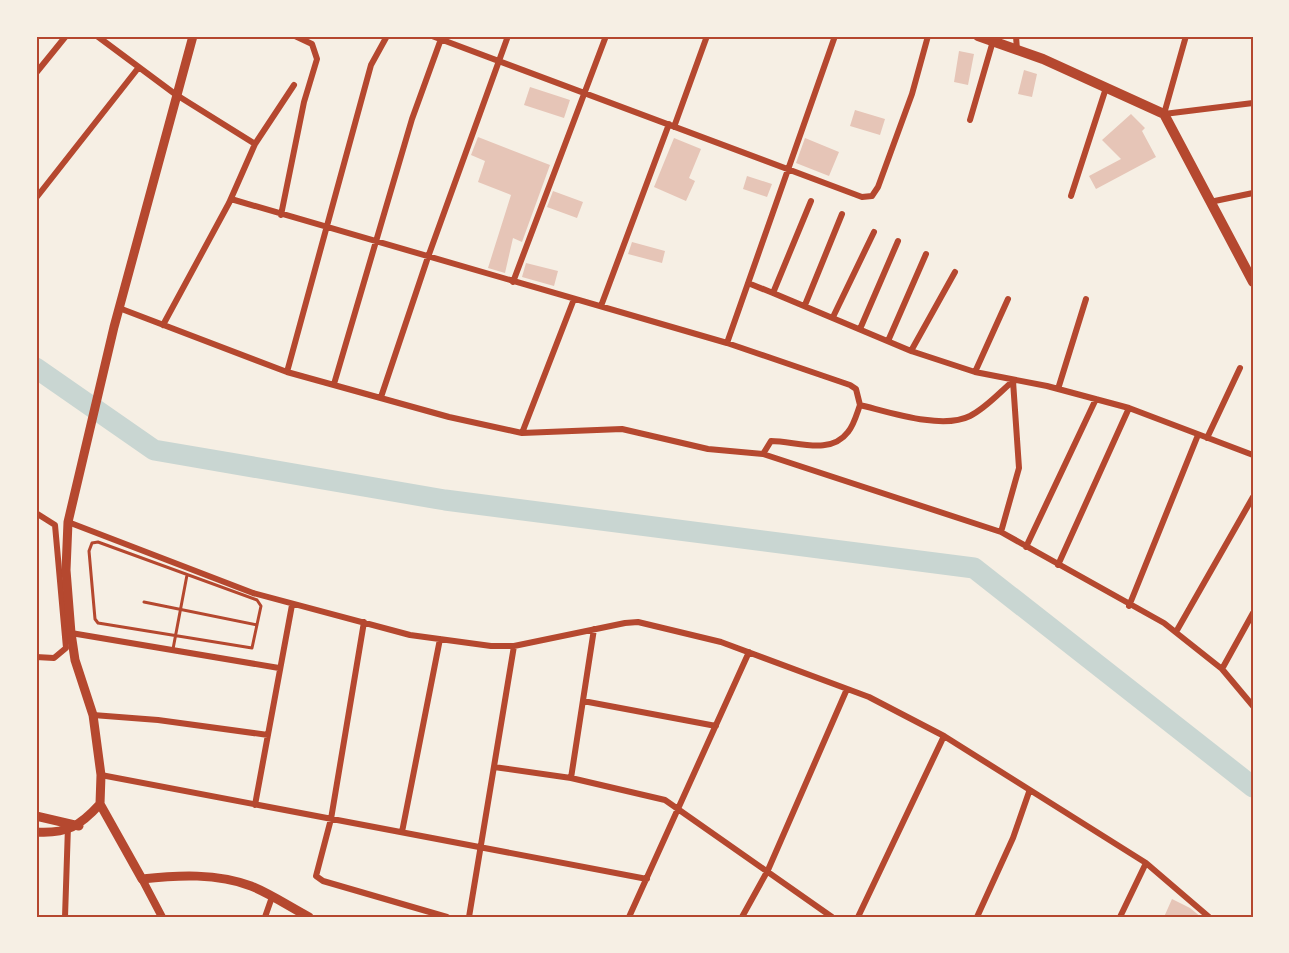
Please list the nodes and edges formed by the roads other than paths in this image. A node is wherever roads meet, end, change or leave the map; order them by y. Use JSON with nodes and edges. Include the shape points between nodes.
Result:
{"nodes":[{"id":1,"x":66,"y":36,"type":"edge"},
{"id":2,"x":97,"y":36,"type":"edge"},
{"id":3,"x":193,"y":36,"type":"edge"},
{"id":4,"x":295,"y":36,"type":"edge"},
{"id":5,"x":387,"y":36,"type":"edge"},
{"id":6,"x":432,"y":36,"type":"edge"},
{"id":7,"x":508,"y":36,"type":"edge"},
{"id":8,"x":606,"y":36,"type":"edge"},
{"id":9,"x":707,"y":36,"type":"edge"},
{"id":10,"x":835,"y":36,"type":"edge"},
{"id":11,"x":928,"y":36,"type":"edge"},
{"id":12,"x":978,"y":36,"type":"edge"},
{"id":13,"x":1016,"y":36,"type":"edge"},
{"id":14,"x":1186,"y":36,"type":"edge"},
{"id":15,"x":441,"y":39,"type":"junction"},
{"id":16,"x":993,"y":41,"type":"junction"},
{"id":17,"x":1017,"y":50,"type":"junction"},
{"id":18,"x":499,"y":60,"type":"junction"},
{"id":19,"x":139,"y":67,"type":"junction"},
{"id":20,"x":36,"y":73,"type":"edge"},
{"id":21,"x":294,"y":85,"type":"dead end"},
{"id":22,"x":1106,"y":88,"type":"junction"},
{"id":23,"x":585,"y":93,"type":"junction"},
{"id":24,"x":175,"y":94,"type":"junction"},
{"id":25,"x":1253,"y":103,"type":"edge"},
{"id":26,"x":1164,"y":114,"type":"junction"},
{"id":27,"x":970,"y":120,"type":"dead end"},
{"id":28,"x":671,"y":126,"type":"junction"},
{"id":29,"x":255,"y":144,"type":"junction"},
{"id":30,"x":788,"y":169,"type":"junction"},
{"id":31,"x":1253,"y":193,"type":"edge"},
{"id":32,"x":1071,"y":196,"type":"dead end"},
{"id":33,"x":36,"y":198,"type":"edge"},
{"id":34,"x":231,"y":199,"type":"junction"},
{"id":35,"x":811,"y":201,"type":"dead end"},
{"id":36,"x":1210,"y":202,"type":"junction"},
{"id":37,"x":842,"y":214,"type":"dead end"},
{"id":38,"x":281,"y":215,"type":"junction"},
{"id":39,"x":324,"y":228,"type":"junction"},
{"id":40,"x":874,"y":232,"type":"dead end"},
{"id":41,"x":898,"y":241,"type":"dead end"},
{"id":42,"x":377,"y":243,"type":"junction"},
{"id":43,"x":926,"y":254,"type":"dead end"},
{"id":44,"x":428,"y":257,"type":"junction"},
{"id":45,"x":955,"y":272,"type":"dead end"},
{"id":46,"x":513,"y":282,"type":"junction"},
{"id":47,"x":1253,"y":282,"type":"edge"},
{"id":48,"x":748,"y":283,"type":"junction"},
{"id":49,"x":773,"y":293,"type":"junction"},
{"id":50,"x":574,"y":299,"type":"junction"},
{"id":51,"x":1008,"y":299,"type":"dead end"},
{"id":52,"x":1086,"y":299,"type":"dead end"},
{"id":53,"x":805,"y":305,"type":"junction"},
{"id":54,"x":601,"y":306,"type":"junction"},
{"id":55,"x":119,"y":308,"type":"junction"},
{"id":56,"x":833,"y":317,"type":"junction"},
{"id":57,"x":163,"y":326,"type":"junction"},
{"id":58,"x":860,"y":329,"type":"junction"},
{"id":59,"x":888,"y":341,"type":"junction"},
{"id":60,"x":727,"y":343,"type":"junction"},
{"id":61,"x":911,"y":351,"type":"junction"},
{"id":62,"x":1239,"y":368,"type":"dead end"},
{"id":63,"x":287,"y":372,"type":"junction"},
{"id":64,"x":975,"y":372,"type":"junction"},
{"id":65,"x":1013,"y":381,"type":"junction"},
{"id":66,"x":334,"y":384,"type":"junction"},
{"id":67,"x":1058,"y":389,"type":"junction"},
{"id":68,"x":381,"y":397,"type":"junction"},
{"id":69,"x":1096,"y":399,"type":"junction"},
{"id":70,"x":860,"y":405,"type":"junction"},
{"id":71,"x":1129,"y":408,"type":"junction"},
{"id":72,"x":522,"y":433,"type":"junction"},
{"id":73,"x":1198,"y":435,"type":"junction"},
{"id":74,"x":1207,"y":438,"type":"junction"},
{"id":75,"x":763,"y":454,"type":"junction"},
{"id":76,"x":1253,"y":454,"type":"edge"},
{"id":77,"x":1253,"y":497,"type":"edge"},
{"id":78,"x":36,"y":513,"type":"edge"},
{"id":79,"x":68,"y":522,"type":"junction"},
{"id":80,"x":1001,"y":532,"type":"junction"},
{"id":81,"x":1026,"y":547,"type":"junction"},
{"id":82,"x":1058,"y":565,"type":"junction"},
{"id":83,"x":187,"y":571,"type":"junction"},
{"id":84,"x":144,"y":602,"type":"dead end"},
{"id":85,"x":292,"y":605,"type":"junction"},
{"id":86,"x":1129,"y":606,"type":"junction"},
{"id":87,"x":180,"y":609,"type":"junction"},
{"id":88,"x":1253,"y":613,"type":"edge"},
{"id":89,"x":364,"y":622,"type":"junction"},
{"id":90,"x":257,"y":625,"type":"junction"},
{"id":91,"x":594,"y":629,"type":"junction"},
{"id":92,"x":1176,"y":632,"type":"junction"},
{"id":93,"x":71,"y":633,"type":"junction"},
{"id":94,"x":175,"y":635,"type":"junction"},
{"id":95,"x":440,"y":639,"type":"junction"},
{"id":96,"x":514,"y":646,"type":"junction"},
{"id":97,"x":173,"y":650,"type":"junction"},
{"id":98,"x":749,"y":652,"type":"junction"},
{"id":99,"x":36,"y":657,"type":"edge"},
{"id":100,"x":279,"y":668,"type":"junction"},
{"id":101,"x":1222,"y":669,"type":"junction"},
{"id":102,"x":847,"y":689,"type":"junction"},
{"id":103,"x":583,"y":701,"type":"junction"},
{"id":104,"x":1252,"y":704,"type":"edge"},
{"id":105,"x":93,"y":715,"type":"junction"},
{"id":106,"x":716,"y":726,"type":"junction"},
{"id":107,"x":268,"y":735,"type":"junction"},
{"id":108,"x":944,"y":736,"type":"junction"},
{"id":109,"x":494,"y":767,"type":"junction"},
{"id":110,"x":101,"y":775,"type":"junction"},
{"id":111,"x":571,"y":778,"type":"junction"},
{"id":112,"x":1029,"y":792,"type":"junction"},
{"id":113,"x":100,"y":804,"type":"junction"},
{"id":114,"x":255,"y":805,"type":"junction"},
{"id":115,"x":679,"y":808,"type":"junction"},
{"id":116,"x":36,"y":816,"type":"edge"},
{"id":117,"x":331,"y":819,"type":"junction"},
{"id":118,"x":68,"y":826,"type":"junction"},
{"id":119,"x":36,"y":832,"type":"edge"},
{"id":120,"x":402,"y":832,"type":"junction"},
{"id":121,"x":481,"y":847,"type":"junction"},
{"id":122,"x":1146,"y":863,"type":"junction"},
{"id":123,"x":768,"y":870,"type":"junction"},
{"id":124,"x":142,"y":879,"type":"junction"},
{"id":125,"x":647,"y":879,"type":"junction"},
{"id":126,"x":272,"y":897,"type":"junction"},
{"id":127,"x":65,"y":917,"type":"edge"},
{"id":128,"x":162,"y":917,"type":"edge"},
{"id":129,"x":265,"y":917,"type":"edge"},
{"id":130,"x":309,"y":917,"type":"edge"},
{"id":131,"x":447,"y":917,"type":"edge"},
{"id":132,"x":469,"y":917,"type":"edge"},
{"id":133,"x":629,"y":917,"type":"edge"},
{"id":134,"x":742,"y":917,"type":"edge"},
{"id":135,"x":832,"y":917,"type":"edge"},
{"id":136,"x":858,"y":917,"type":"edge"},
{"id":137,"x":977,"y":917,"type":"edge"},
{"id":138,"x":1120,"y":917,"type":"edge"},
{"id":139,"x":1209,"y":917,"type":"edge"}],
"edges":[{"from":1,"to":20,"type":"street"},
{"from":2,"to":19,"type":"street"},
{"from":3,"to":24,"type":"main road"},
{"from":4,"to":38,"type":"street","via":[[312,44],[317,59]]},
{"from":5,"to":39,"type":"street","via":[[371,64]]},
{"from":6,"to":15,"type":"street"},
{"from":7,"to":18,"type":"street"},
{"from":8,"to":23,"type":"street"},
{"from":9,"to":28,"type":"street"},
{"from":10,"to":30,"type":"street"},
{"from":11,"to":30,"type":"street","via":[[912,94],[872,196],[862,197]]},
{"from":12,"to":16,"type":"main road"},
{"from":13,"to":17,"type":"street"},
{"from":14,"to":26,"type":"street"},
{"from":15,"to":18,"type":"street"},
{"from":15,"to":42,"type":"street","via":[[412,119]]},
{"from":16,"to":17,"type":"main road"},
{"from":16,"to":27,"type":"street"},
{"from":17,"to":22,"type":"main road"},
{"from":18,"to":23,"type":"street"},
{"from":18,"to":44,"type":"street"},
{"from":19,"to":24,"type":"street"},
{"from":19,"to":33,"type":"street"},
{"from":21,"to":29,"type":"street"},
{"from":22,"to":26,"type":"main road"},
{"from":22,"to":32,"type":"street"},
{"from":23,"to":28,"type":"street"},
{"from":23,"to":46,"type":"street"},
{"from":24,"to":29,"type":"street"},
{"from":24,"to":55,"type":"main road"},
{"from":25,"to":26,"type":"street"},
{"from":26,"to":36,"type":"main road"},
{"from":28,"to":30,"type":"street"},
{"from":28,"to":54,"type":"street"},
{"from":29,"to":34,"type":"street"},
{"from":30,"to":48,"type":"street"},
{"from":31,"to":36,"type":"street"},
{"from":34,"to":38,"type":"street"},
{"from":34,"to":57,"type":"street"},
{"from":35,"to":49,"type":"street"},
{"from":36,"to":47,"type":"main road"},
{"from":37,"to":53,"type":"street"},
{"from":38,"to":39,"type":"street"},
{"from":39,"to":42,"type":"street"},
{"from":39,"to":63,"type":"street"},
{"from":40,"to":56,"type":"street"},
{"from":41,"to":58,"type":"street"},
{"from":42,"to":44,"type":"street"},
{"from":42,"to":66,"type":"street"},
{"from":43,"to":59,"type":"street"},
{"from":44,"to":46,"type":"street"},
{"from":44,"to":68,"type":"street"},
{"from":45,"to":61,"type":"street"},
{"from":46,"to":50,"type":"street"},
{"from":48,"to":49,"type":"street"},
{"from":48,"to":60,"type":"street"},
{"from":49,"to":53,"type":"street"},
{"from":50,"to":54,"type":"street"},
{"from":50,"to":72,"type":"street"},
{"from":51,"to":64,"type":"street"},
{"from":52,"to":67,"type":"street"},
{"from":53,"to":56,"type":"street"},
{"from":54,"to":60,"type":"street"},
{"from":55,"to":57,"type":"street"},
{"from":55,"to":79,"type":"main road"},
{"from":56,"to":58,"type":"street"},
{"from":57,"to":63,"type":"street"},
{"from":58,"to":59,"type":"street"},
{"from":59,"to":61,"type":"street"},
{"from":60,"to":70,"type":"street","via":[[850,385],[856,389]]},
{"from":61,"to":64,"type":"street"},
{"from":62,"to":74,"type":"street"},
{"from":63,"to":66,"type":"street"},
{"from":64,"to":65,"type":"street"},
{"from":65,"to":67,"type":"street"},
{"from":65,"to":70,"type":"street","via":[[981,410],[943,421]]},
{"from":65,"to":80,"type":"street","via":[[1019,468]]},
{"from":66,"to":68,"type":"street"},
{"from":67,"to":69,"type":"street"},
{"from":68,"to":72,"type":"street"},
{"from":69,"to":71,"type":"street"},
{"from":69,"to":81,"type":"street"},
{"from":70,"to":75,"type":"street","via":[[848,432],[833,443],[821,447],[771,441]]},
{"from":71,"to":73,"type":"street"},
{"from":71,"to":82,"type":"street"},
{"from":72,"to":75,"type":"street","via":[[622,429],[708,449]]},
{"from":73,"to":74,"type":"street"},
{"from":73,"to":86,"type":"street"},
{"from":74,"to":76,"type":"street"},
{"from":75,"to":80,"type":"street"},
{"from":77,"to":92,"type":"street"},
{"from":78,"to":99,"type":"street","via":[[55,525],[66,648],[54,658]]},
{"from":79,"to":83,"type":"street"},
{"from":79,"to":93,"type":"main road","via":[[66,570]]},
{"from":80,"to":81,"type":"street"},
{"from":81,"to":82,"type":"street"},
{"from":82,"to":86,"type":"street"},
{"from":83,"to":85,"type":"street"},
{"from":83,"to":87,"type":"lane"},
{"from":83,"to":90,"type":"lane","via":[[257,600],[261,606]]},
{"from":83,"to":94,"type":"lane","via":[[98,542],[90,546],[96,621]]},
{"from":84,"to":87,"type":"lane"},
{"from":85,"to":89,"type":"street"},
{"from":85,"to":100,"type":"street"},
{"from":86,"to":92,"type":"street"},
{"from":87,"to":90,"type":"lane"},
{"from":87,"to":94,"type":"lane"},
{"from":88,"to":101,"type":"street"},
{"from":89,"to":95,"type":"street"},
{"from":89,"to":117,"type":"street"},
{"from":90,"to":94,"type":"lane","via":[[249,649]]},
{"from":91,"to":96,"type":"street"},
{"from":91,"to":98,"type":"street","via":[[638,622]]},
{"from":91,"to":103,"type":"street"},
{"from":92,"to":101,"type":"street"},
{"from":93,"to":97,"type":"street"},
{"from":93,"to":105,"type":"main road","via":[[75,660]]},
{"from":94,"to":97,"type":"lane"},
{"from":95,"to":96,"type":"street"},
{"from":95,"to":120,"type":"street"},
{"from":96,"to":109,"type":"street"},
{"from":97,"to":100,"type":"street"},
{"from":98,"to":102,"type":"street"},
{"from":98,"to":106,"type":"street"},
{"from":100,"to":107,"type":"street"},
{"from":101,"to":104,"type":"street"},
{"from":102,"to":108,"type":"street"},
{"from":102,"to":123,"type":"street"},
{"from":103,"to":106,"type":"street"},
{"from":103,"to":111,"type":"street"},
{"from":105,"to":107,"type":"street"},
{"from":105,"to":110,"type":"main road"},
{"from":106,"to":115,"type":"street"},
{"from":107,"to":114,"type":"street"},
{"from":108,"to":112,"type":"street"},
{"from":108,"to":136,"type":"street"},
{"from":109,"to":111,"type":"street"},
{"from":109,"to":121,"type":"street"},
{"from":110,"to":113,"type":"main road"},
{"from":110,"to":114,"type":"street"},
{"from":111,"to":115,"type":"street","via":[[665,800]]},
{"from":112,"to":122,"type":"street"},
{"from":112,"to":137,"type":"street"},
{"from":113,"to":118,"type":"main road","via":[[79,826]]},
{"from":113,"to":124,"type":"main road"},
{"from":114,"to":117,"type":"street"},
{"from":115,"to":123,"type":"street"},
{"from":115,"to":125,"type":"street"},
{"from":116,"to":118,"type":"main road"},
{"from":117,"to":120,"type":"street"},
{"from":117,"to":131,"type":"street","via":[[316,876]]},
{"from":118,"to":119,"type":"main road"},
{"from":118,"to":127,"type":"street"},
{"from":120,"to":121,"type":"street"},
{"from":121,"to":125,"type":"street"},
{"from":121,"to":132,"type":"street"},
{"from":122,"to":138,"type":"street"},
{"from":122,"to":139,"type":"street"},
{"from":123,"to":134,"type":"street"},
{"from":123,"to":135,"type":"street"},
{"from":124,"to":126,"type":"main road","via":[[175,875],[221,878],[252,886]]},
{"from":124,"to":128,"type":"street"},
{"from":125,"to":133,"type":"street"},
{"from":126,"to":129,"type":"street"},
{"from":126,"to":130,"type":"main road"}]}
